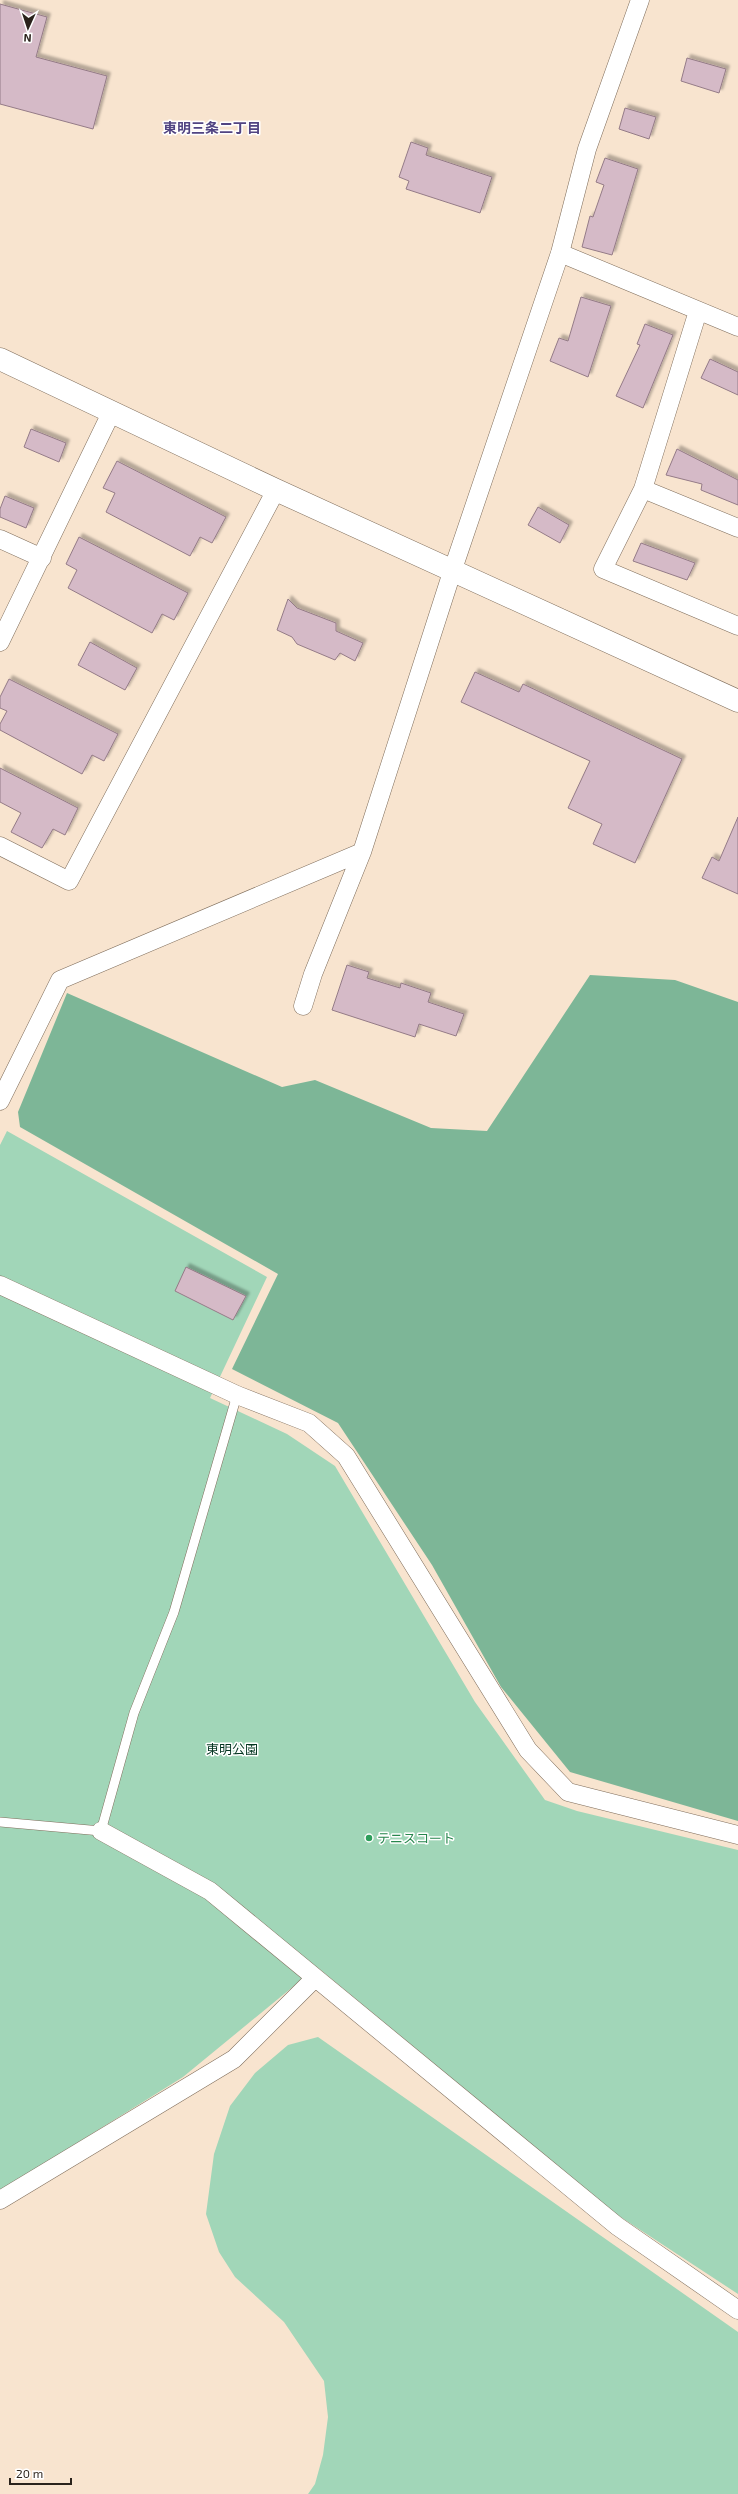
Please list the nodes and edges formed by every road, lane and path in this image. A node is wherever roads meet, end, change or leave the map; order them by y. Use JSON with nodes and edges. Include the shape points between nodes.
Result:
{"nodes":[{"id":1,"x":640,"y":0,"type":"edge"},
{"id":2,"x":560,"y":253,"type":"junction"},
{"id":3,"x":698,"y":311,"type":"junction"},
{"id":4,"x":738,"y":327,"type":"edge"},
{"id":5,"x":0,"y":359,"type":"edge"},
{"id":6,"x":112,"y":411,"type":"junction"},
{"id":7,"x":643,"y":489,"type":"junction"},
{"id":8,"x":276,"y":490,"type":"junction"},
{"id":9,"x":738,"y":528,"type":"edge"},
{"id":10,"x":0,"y":539,"type":"edge"},
{"id":11,"x":42,"y":558,"type":"junction"},
{"id":12,"x":453,"y":569,"type":"junction"},
{"id":13,"x":738,"y":626,"type":"edge"},
{"id":14,"x":0,"y":642,"type":"edge"},
{"id":15,"x":738,"y":700,"type":"edge"},
{"id":16,"x":0,"y":846,"type":"edge"},
{"id":17,"x":362,"y":852,"type":"junction"},
{"id":18,"x":303,"y":1006,"type":"dead end"},
{"id":19,"x":0,"y":1101,"type":"edge"},
{"id":20,"x":0,"y":1285,"type":"edge"},
{"id":21,"x":237,"y":1395,"type":"junction"},
{"id":22,"x":0,"y":1822,"type":"edge"},
{"id":23,"x":100,"y":1831,"type":"junction"},
{"id":24,"x":738,"y":1835,"type":"edge"},
{"id":25,"x":315,"y":1978,"type":"junction"},
{"id":26,"x":0,"y":2200,"type":"edge"},
{"id":27,"x":738,"y":2310,"type":"edge"}],
"edges":[{"from":1,"to":2,"type":"street","via":[[587,149]]},
{"from":2,"to":3,"type":"street"},
{"from":2,"to":12,"type":"street"},
{"from":3,"to":4,"type":"street"},
{"from":3,"to":7,"type":"street"},
{"from":5,"to":6,"type":"street"},
{"from":6,"to":8,"type":"street"},
{"from":6,"to":11,"type":"street"},
{"from":7,"to":9,"type":"street"},
{"from":7,"to":13,"type":"street","via":[[603,569]]},
{"from":8,"to":12,"type":"street"},
{"from":8,"to":16,"type":"street","via":[[69,881]]},
{"from":10,"to":11,"type":"street"},
{"from":11,"to":14,"type":"street"},
{"from":12,"to":15,"type":"street"},
{"from":12,"to":17,"type":"street"},
{"from":17,"to":18,"type":"street","via":[[313,974]]},
{"from":17,"to":19,"type":"street","via":[[60,980]]},
{"from":20,"to":21,"type":"street"},
{"from":21,"to":23,"type":"lane","via":[[174,1612],[134,1713]]},
{"from":21,"to":24,"type":"street","via":[[309,1423],[346,1456],[528,1750],[568,1792]]},
{"from":22,"to":23,"type":"lane"},
{"from":23,"to":25,"type":"street","via":[[210,1891]]},
{"from":25,"to":26,"type":"street","via":[[234,2059]]},
{"from":25,"to":27,"type":"street","via":[[617,2226]]}]}
